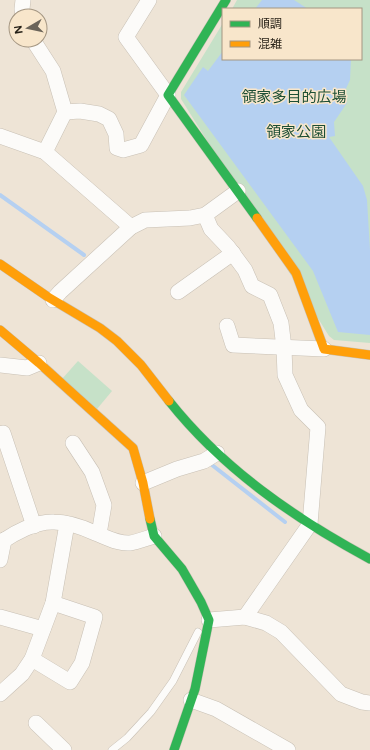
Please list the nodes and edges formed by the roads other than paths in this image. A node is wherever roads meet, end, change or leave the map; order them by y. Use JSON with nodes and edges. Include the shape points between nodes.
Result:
{"nodes":[{"id":1,"x":149,"y":0,"type":"edge"},
{"id":2,"x":226,"y":0,"type":"edge"},
{"id":3,"x":38,"y":48,"type":"edge"},
{"id":4,"x":168,"y":95,"type":"junction"},
{"id":5,"x":65,"y":112,"type":"junction"},
{"id":6,"x":0,"y":136,"type":"edge"},
{"id":7,"x":45,"y":152,"type":"junction"},
{"id":8,"x":238,"y":191,"type":"junction"},
{"id":9,"x":205,"y":215,"type":"junction"},
{"id":10,"x":131,"y":227,"type":"junction"},
{"id":11,"x":233,"y":253,"type":"junction"},
{"id":12,"x":0,"y":264,"type":"edge"},
{"id":13,"x":178,"y":292,"type":"dead end"},
{"id":14,"x":53,"y":300,"type":"junction"},
{"id":15,"x":226,"y":326,"type":"dead end"},
{"id":16,"x":0,"y":330,"type":"edge"},
{"id":17,"x":284,"y":348,"type":"junction"},
{"id":18,"x":324,"y":349,"type":"junction"},
{"id":19,"x":370,"y":354,"type":"edge"},
{"id":20,"x":39,"y":363,"type":"junction"},
{"id":21,"x":0,"y":365,"type":"edge"},
{"id":22,"x":80,"y":401,"type":"junction"},
{"id":23,"x":65,"y":406,"type":"dead end"},
{"id":24,"x":3,"y":433,"type":"dead end"},
{"id":25,"x":73,"y":442,"type":"dead end"},
{"id":26,"x":217,"y":453,"type":"junction"},
{"id":27,"x":143,"y":483,"type":"junction"},
{"id":28,"x":67,"y":524,"type":"junction"},
{"id":29,"x":310,"y":524,"type":"junction"},
{"id":30,"x":34,"y":526,"type":"junction"},
{"id":31,"x":99,"y":534,"type":"junction"},
{"id":32,"x":154,"y":536,"type":"junction"},
{"id":33,"x":2,"y":542,"type":"edge"},
{"id":34,"x":370,"y":559,"type":"edge"},
{"id":35,"x":0,"y":560,"type":"edge"},
{"id":36,"x":53,"y":603,"type":"junction"},
{"id":37,"x":0,"y":617,"type":"edge"},
{"id":38,"x":245,"y":617,"type":"junction"},
{"id":39,"x":209,"y":620,"type":"junction"},
{"id":40,"x":43,"y":629,"type":"junction"},
{"id":41,"x":32,"y":659,"type":"junction"},
{"id":42,"x":0,"y":694,"type":"edge"},
{"id":43,"x":191,"y":700,"type":"junction"},
{"id":44,"x":370,"y":703,"type":"edge"},
{"id":45,"x":36,"y":723,"type":"dead end"},
{"id":46,"x":64,"y":750,"type":"edge"},
{"id":47,"x":112,"y":750,"type":"edge"},
{"id":48,"x":174,"y":750,"type":"edge"},
{"id":49,"x":288,"y":750,"type":"edge"}],
"edges":[{"from":1,"to":4,"type":"street","via":[[126,37]]},
{"from":2,"to":4,"type":"street"},
{"from":3,"to":5,"type":"street","via":[[53,71]]},
{"from":4,"to":5,"type":"street","via":[[141,145],[123,150],[117,148],[116,134],[109,119],[99,114]]},
{"from":4,"to":8,"type":"street"},
{"from":5,"to":7,"type":"street"},
{"from":6,"to":7,"type":"street"},
{"from":7,"to":10,"type":"street"},
{"from":8,"to":9,"type":"street"},
{"from":8,"to":18,"type":"street","via":[[296,273]]},
{"from":9,"to":10,"type":"street","via":[[145,220]]},
{"from":9,"to":11,"type":"street","via":[[211,229]]},
{"from":10,"to":14,"type":"street"},
{"from":11,"to":13,"type":"street"},
{"from":11,"to":17,"type":"street","via":[[252,286],[270,295],[281,323]]},
{"from":12,"to":14,"type":"street"},
{"from":14,"to":26,"type":"street","via":[[105,331],[125,347],[146,369],[184,420]]},
{"from":15,"to":17,"type":"street","via":[[232,345]]},
{"from":16,"to":20,"type":"street"},
{"from":17,"to":18,"type":"street"},
{"from":17,"to":29,"type":"street","via":[[285,375],[301,410],[318,427]]},
{"from":18,"to":19,"type":"street"},
{"from":20,"to":21,"type":"street","via":[[27,368]]},
{"from":20,"to":22,"type":"street"},
{"from":22,"to":23,"type":"street"},
{"from":22,"to":27,"type":"street","via":[[133,448]]},
{"from":24,"to":30,"type":"street"},
{"from":25,"to":31,"type":"street","via":[[92,472],[104,505]]},
{"from":26,"to":27,"type":"street","via":[[204,461]]},
{"from":26,"to":29,"type":"street","via":[[270,498]]},
{"from":27,"to":32,"type":"street"},
{"from":28,"to":30,"type":"street","via":[[52,522]]},
{"from":28,"to":31,"type":"street"},
{"from":28,"to":36,"type":"street"},
{"from":29,"to":34,"type":"street"},
{"from":29,"to":38,"type":"street"},
{"from":30,"to":33,"type":"street"},
{"from":31,"to":32,"type":"street","via":[[116,542],[130,543]]},
{"from":32,"to":39,"type":"street","via":[[182,569]]},
{"from":33,"to":35,"type":"street"},
{"from":36,"to":40,"type":"street"},
{"from":36,"to":41,"type":"street","via":[[95,617],[82,663],[70,682]]},
{"from":37,"to":40,"type":"street"},
{"from":38,"to":39,"type":"street"},
{"from":38,"to":44,"type":"street","via":[[266,623],[281,632],[341,694]]},
{"from":39,"to":43,"type":"street"},
{"from":39,"to":47,"type":"lane","via":[[204,622],[173,681],[151,712]]},
{"from":40,"to":41,"type":"street"},
{"from":41,"to":42,"type":"street","via":[[22,674]]},
{"from":43,"to":48,"type":"street"},
{"from":43,"to":49,"type":"street","via":[[216,708]]},
{"from":45,"to":46,"type":"street"}]}
